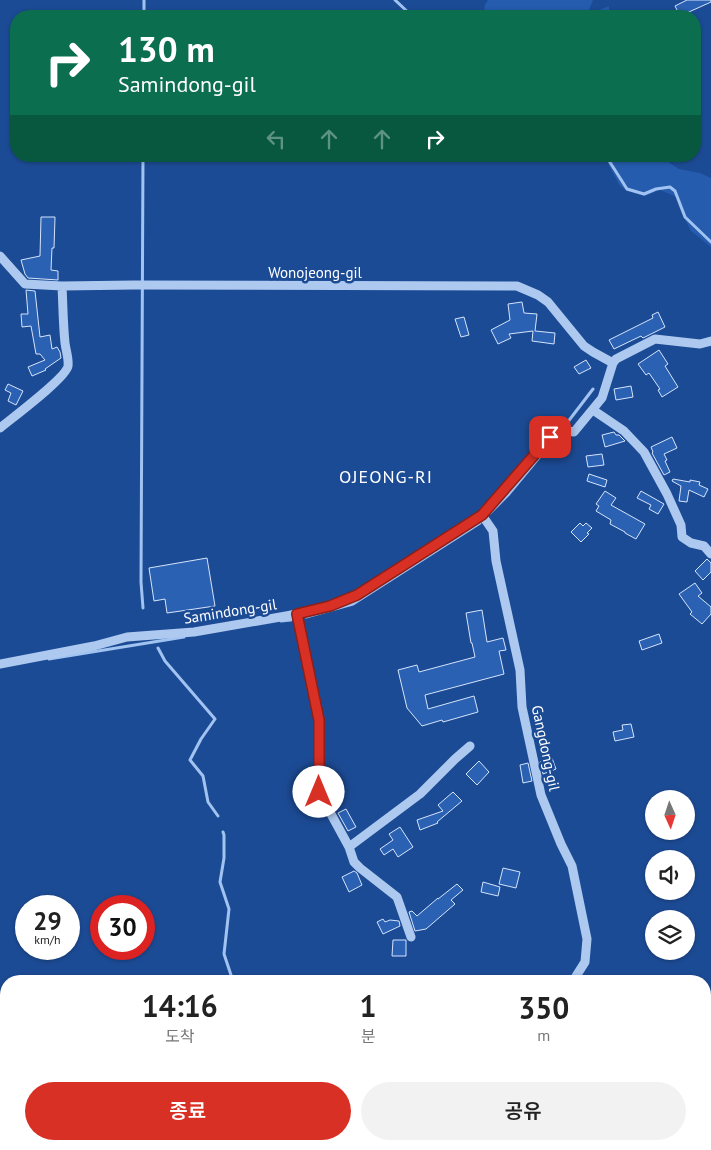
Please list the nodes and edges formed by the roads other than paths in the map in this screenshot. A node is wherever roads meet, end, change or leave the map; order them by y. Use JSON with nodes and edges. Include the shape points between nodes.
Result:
{"nodes":[{"id":1,"x":0,"y":256,"type":"edge"},
{"id":2,"x":62,"y":286,"type":"junction"},
{"id":3,"x":711,"y":341,"type":"edge"},
{"id":4,"x":613,"y":363,"type":"junction"},
{"id":5,"x":593,"y":410,"type":"junction"},
{"id":6,"x":0,"y":428,"type":"edge"},
{"id":7,"x":482,"y":515,"type":"junction"},
{"id":8,"x":711,"y":554,"type":"edge"},
{"id":9,"x":297,"y":614,"type":"junction"},
{"id":10,"x":0,"y":664,"type":"edge"},
{"id":11,"x":470,"y":746,"type":"dead end"},
{"id":12,"x":349,"y":847,"type":"junction"},
{"id":13,"x":411,"y":937,"type":"dead end"},
{"id":14,"x":577,"y":975,"type":"edge"}],
"edges":[{"from":1,"to":2,"type":"street","name":"Wonojeong-gil","via":[[25,284]]},
{"from":2,"to":4,"type":"street","name":"Wonojeong-gil","via":[[517,286],[548,302],[584,346]]},
{"from":2,"to":6,"type":"street","via":[[67,370]]},
{"from":3,"to":4,"type":"street","via":[[700,344],[655,339]]},
{"from":4,"to":5,"type":"street","name":"Samindong-gil","via":[[602,398]]},
{"from":5,"to":7,"type":"street","name":"Samindong-gil","via":[[574,432],[557,429]]},
{"from":5,"to":8,"type":"street","via":[[624,431],[644,452],[681,525],[682,537],[704,546]]},
{"from":7,"to":9,"type":"street","name":"Samindong-gil","via":[[357,595]]},
{"from":7,"to":14,"type":"street","name":"Gangdong-gil","via":[[493,531],[496,561],[520,670],[522,707],[541,795],[572,866],[585,929],[585,962]]},
{"from":9,"to":10,"type":"street","name":"Samindong-gil","via":[[194,632],[127,637]]},
{"from":9,"to":12,"type":"street","via":[[319,720],[319,792]]},
{"from":11,"to":12,"type":"street","via":[[420,794]]},
{"from":12,"to":13,"type":"street","via":[[354,862],[397,897]]}]}
